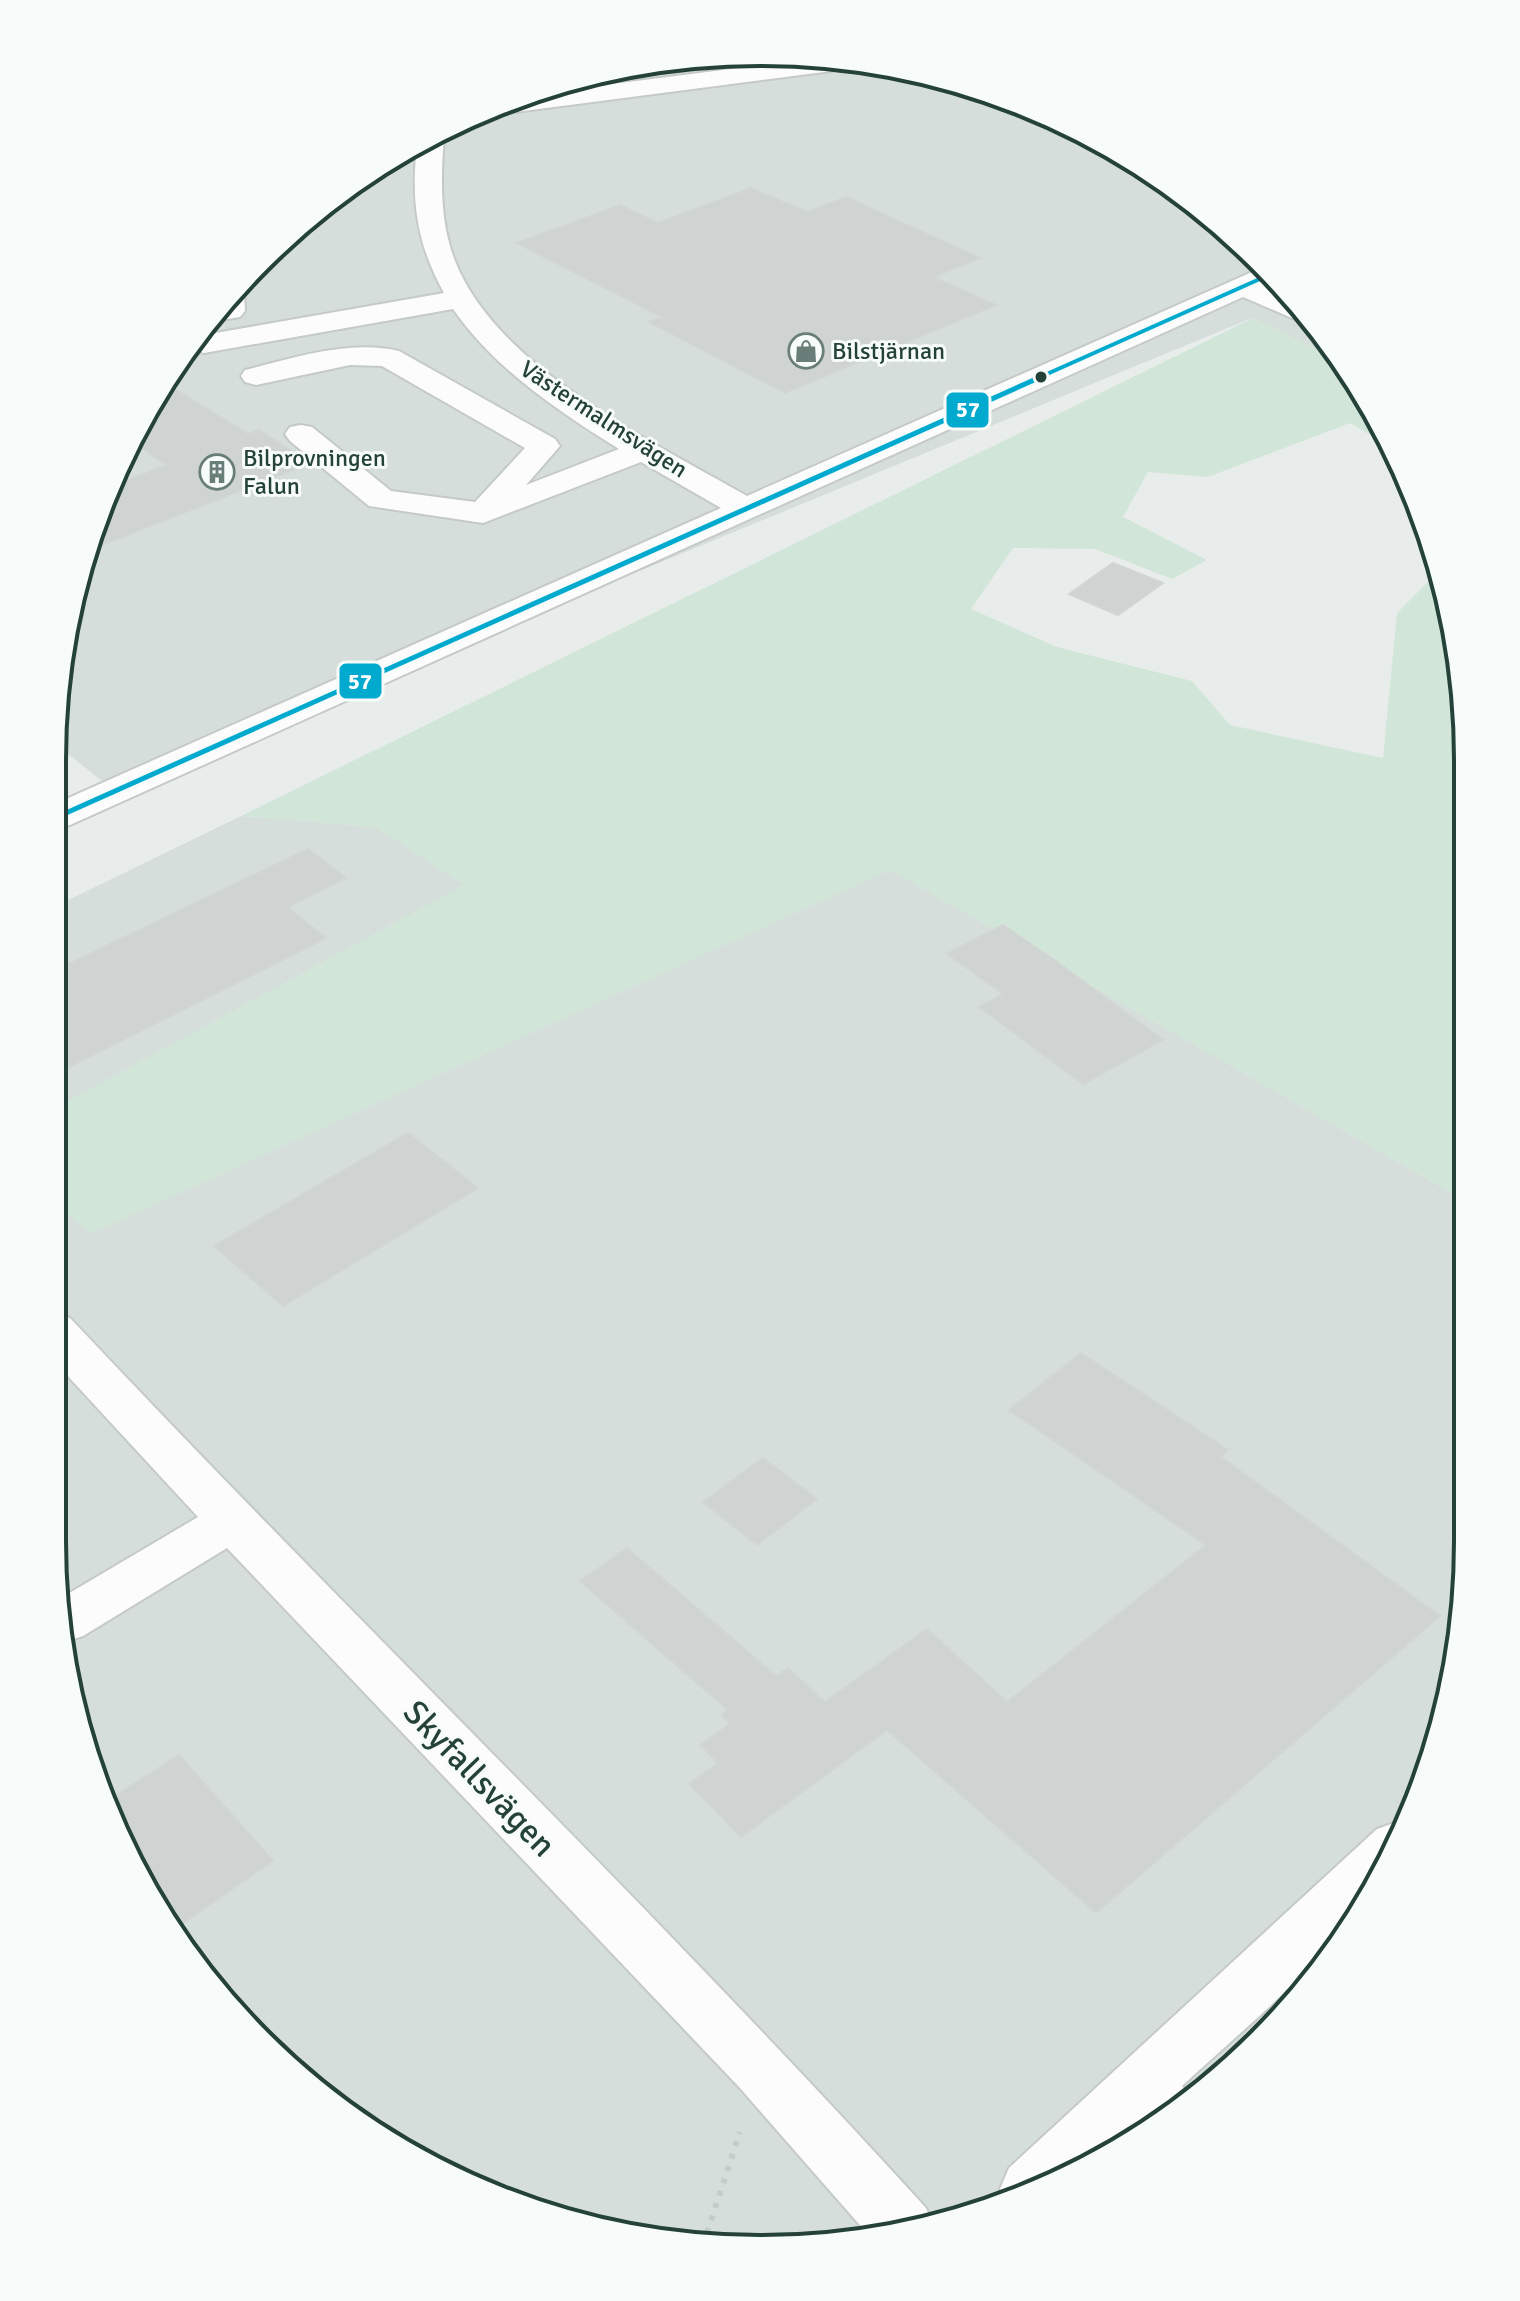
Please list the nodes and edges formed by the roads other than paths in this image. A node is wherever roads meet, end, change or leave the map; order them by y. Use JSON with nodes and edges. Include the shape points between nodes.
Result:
{"nodes":[{"id":1,"x":786,"y":67,"type":"edge"},
{"id":2,"x":574,"y":92,"type":"edge"},
{"id":3,"x":423,"y":154,"type":"edge"},
{"id":4,"x":1257,"y":280,"type":"edge"},
{"id":5,"x":461,"y":299,"type":"junction"},
{"id":6,"x":204,"y":344,"type":"dead end"},
{"id":7,"x":256,"y":376,"type":"dead end"},
{"id":8,"x":301,"y":434,"type":"dead end"},
{"id":9,"x":646,"y":449,"type":"junction"},
{"id":10,"x":746,"y":509,"type":"junction"},
{"id":11,"x":483,"y":513,"type":"junction"},
{"id":12,"x":66,"y":813,"type":"edge"},
{"id":13,"x":66,"y":1352,"type":"edge"},
{"id":14,"x":232,"y":1521,"type":"junction"},
{"id":15,"x":70,"y":1618,"type":"edge"},
{"id":16,"x":1366,"y":1878,"type":"edge"},
{"id":17,"x":1154,"y":2098,"type":"edge"},
{"id":18,"x":1065,"y":2164,"type":"edge"},
{"id":19,"x":897,"y":2221,"type":"edge"}],
"edges":[{"from":1,"to":2,"type":"street"},
{"from":3,"to":5,"type":"street","name":"Västermalmsvägen","via":[[433,233]]},
{"from":4,"to":10,"type":"street"},
{"from":5,"to":6,"type":"street"},
{"from":5,"to":9,"type":"street","name":"Västermalmsvägen","via":[[485,332],[536,379]]},
{"from":7,"to":11,"type":"street","via":[[350,356],[388,357],[544,446]]},
{"from":8,"to":11,"type":"street","via":[[381,499]]},
{"from":9,"to":10,"type":"street","name":"Västermalmsvägen"},
{"from":9,"to":11,"type":"street"},
{"from":10,"to":12,"type":"street"},
{"from":13,"to":14,"type":"street","name":"Skyfallsvägen"},
{"from":14,"to":15,"type":"street"},
{"from":14,"to":19,"type":"street","name":"Skyfallsvägen","via":[[761,2069]]},
{"from":16,"to":17,"type":"street"},
{"from":17,"to":18,"type":"street"}]}
